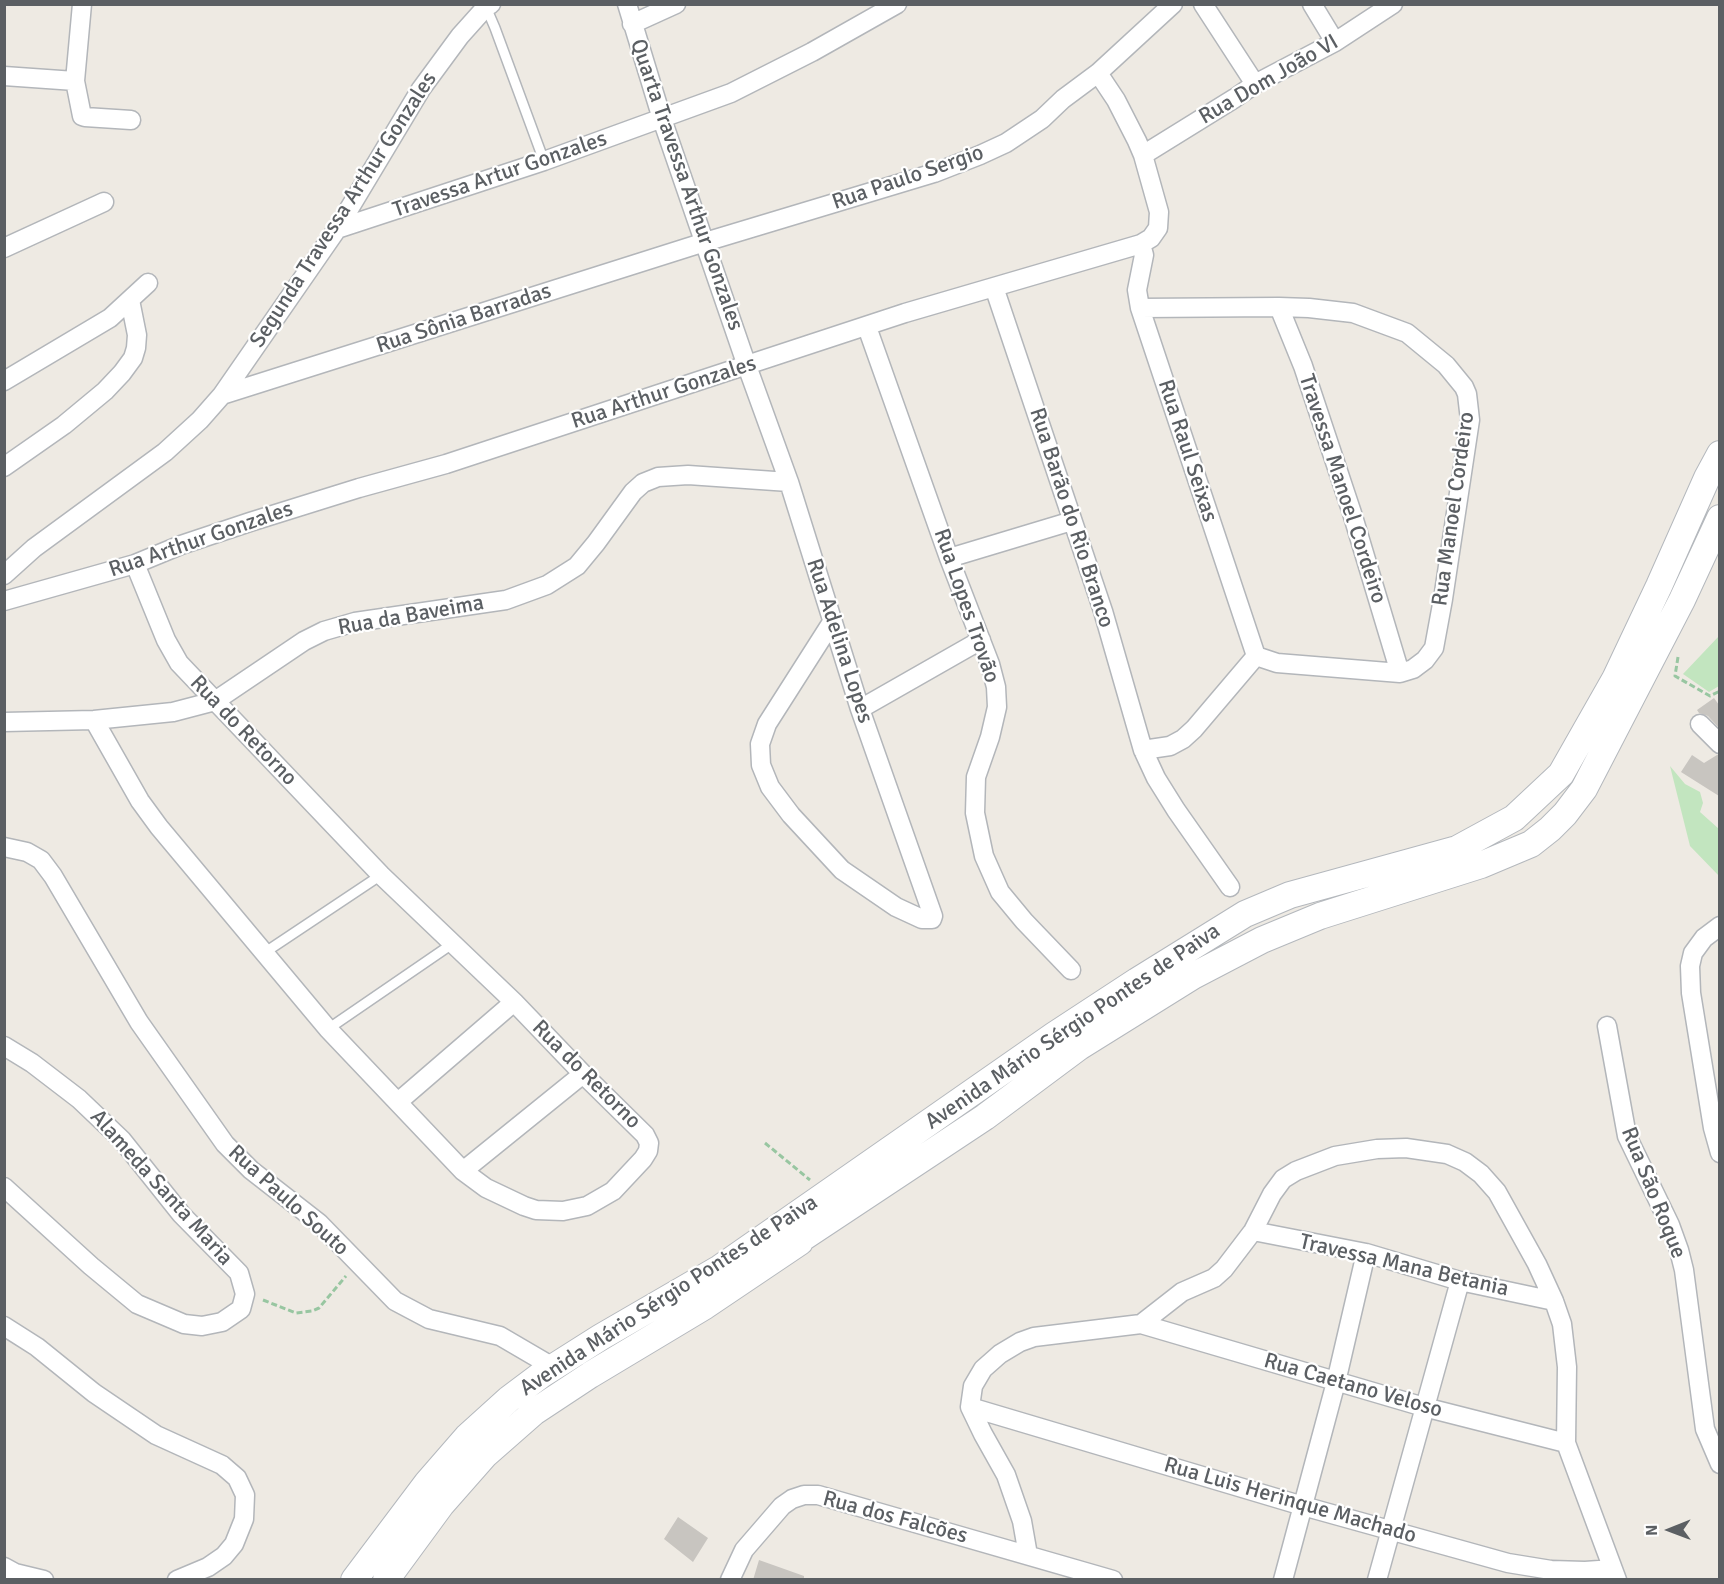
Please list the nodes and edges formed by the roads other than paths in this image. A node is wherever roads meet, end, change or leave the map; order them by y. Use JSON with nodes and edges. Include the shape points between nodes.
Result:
{"nodes":[{"id":1,"x":82,"y":4,"type":"edge"},
{"id":2,"x":627,"y":4,"type":"edge"},
{"id":3,"x":676,"y":4,"type":"edge"},
{"id":4,"x":897,"y":4,"type":"edge"},
{"id":5,"x":1173,"y":4,"type":"edge"},
{"id":6,"x":1203,"y":4,"type":"edge"},
{"id":7,"x":1312,"y":4,"type":"edge"},
{"id":8,"x":1393,"y":4,"type":"edge"},
{"id":9,"x":488,"y":6,"type":"edge"},
{"id":10,"x":632,"y":24,"type":"junction"},
{"id":11,"x":1335,"y":42,"type":"junction"},
{"id":12,"x":1098,"y":74,"type":"junction"},
{"id":13,"x":4,"y":76,"type":"edge"},
{"id":14,"x":75,"y":81,"type":"junction"},
{"id":15,"x":1255,"y":84,"type":"junction"},
{"id":16,"x":662,"y":119,"type":"junction"},
{"id":17,"x":131,"y":120,"type":"dead end"},
{"id":18,"x":1143,"y":155,"type":"junction"},
{"id":19,"x":544,"y":161,"type":"junction"},
{"id":20,"x":104,"y":202,"type":"dead end"},
{"id":21,"x":337,"y":230,"type":"junction"},
{"id":22,"x":705,"y":242,"type":"junction"},
{"id":23,"x":1141,"y":244,"type":"junction"},
{"id":24,"x":4,"y":248,"type":"edge"},
{"id":25,"x":148,"y":283,"type":"dead end"},
{"id":26,"x":994,"y":287,"type":"junction"},
{"id":27,"x":130,"y":300,"type":"junction"},
{"id":28,"x":1279,"y":307,"type":"junction"},
{"id":29,"x":1140,"y":308,"type":"junction"},
{"id":30,"x":867,"y":327,"type":"junction"},
{"id":31,"x":747,"y":366,"type":"junction"},
{"id":32,"x":4,"y":381,"type":"edge"},
{"id":33,"x":222,"y":395,"type":"junction"},
{"id":34,"x":1719,"y":454,"type":"edge"},
{"id":35,"x":4,"y":467,"type":"edge"},
{"id":36,"x":789,"y":482,"type":"junction"},
{"id":37,"x":1719,"y":518,"type":"edge"},
{"id":38,"x":1072,"y":521,"type":"junction"},
{"id":39,"x":949,"y":558,"type":"junction"},
{"id":40,"x":135,"y":564,"type":"junction"},
{"id":41,"x":4,"y":575,"type":"edge"},
{"id":42,"x":4,"y":601,"type":"edge"},
{"id":43,"x":832,"y":622,"type":"junction"},
{"id":44,"x":981,"y":640,"type":"junction"},
{"id":45,"x":1256,"y":656,"type":"junction"},
{"id":46,"x":1400,"y":673,"type":"junction"},
{"id":47,"x":215,"y":701,"type":"junction"},
{"id":48,"x":860,"y":709,"type":"junction"},
{"id":49,"x":94,"y":720,"type":"junction"},
{"id":50,"x":4,"y":722,"type":"edge"},
{"id":51,"x":1700,"y":724,"type":"dead end"},
{"id":52,"x":1719,"y":744,"type":"edge"},
{"id":53,"x":1143,"y":750,"type":"junction"},
{"id":54,"x":4,"y":848,"type":"edge"},
{"id":55,"x":381,"y":875,"type":"junction"},
{"id":56,"x":1230,"y":887,"type":"dead end"},
{"id":57,"x":1719,"y":926,"type":"edge"},
{"id":58,"x":452,"y":944,"type":"junction"},
{"id":59,"x":264,"y":953,"type":"junction"},
{"id":60,"x":1071,"y":970,"type":"dead end"},
{"id":61,"x":514,"y":1002,"type":"junction"},
{"id":62,"x":1606,"y":1026,"type":"dead end"},
{"id":63,"x":328,"y":1029,"type":"junction"},
{"id":64,"x":4,"y":1046,"type":"edge"},
{"id":65,"x":582,"y":1074,"type":"junction"},
{"id":66,"x":398,"y":1102,"type":"junction"},
{"id":67,"x":1719,"y":1154,"type":"edge"},
{"id":68,"x":463,"y":1171,"type":"junction"},
{"id":69,"x":4,"y":1187,"type":"edge"},
{"id":70,"x":1253,"y":1231,"type":"junction"},
{"id":71,"x":1366,"y":1253,"type":"junction"},
{"id":72,"x":1460,"y":1281,"type":"junction"},
{"id":73,"x":1554,"y":1301,"type":"junction"},
{"id":74,"x":1141,"y":1324,"type":"junction"},
{"id":75,"x":4,"y":1326,"type":"edge"},
{"id":76,"x":553,"y":1367,"type":"junction"},
{"id":77,"x":1336,"y":1382,"type":"junction"},
{"id":78,"x":970,"y":1407,"type":"junction"},
{"id":79,"x":1424,"y":1407,"type":"junction"},
{"id":80,"x":1566,"y":1443,"type":"junction"},
{"id":81,"x":1719,"y":1464,"type":"edge"},
{"id":82,"x":1303,"y":1506,"type":"junction"},
{"id":83,"x":1390,"y":1530,"type":"junction"},
{"id":84,"x":1028,"y":1555,"type":"junction"},
{"id":85,"x":4,"y":1567,"type":"edge"},
{"id":86,"x":1615,"y":1574,"type":"edge"},
{"id":87,"x":44,"y":1580,"type":"edge"},
{"id":88,"x":177,"y":1580,"type":"edge"},
{"id":89,"x":354,"y":1580,"type":"edge"},
{"id":90,"x":386,"y":1580,"type":"edge"},
{"id":91,"x":730,"y":1580,"type":"edge"},
{"id":92,"x":1113,"y":1580,"type":"edge"},
{"id":93,"x":1283,"y":1580,"type":"edge"},
{"id":94,"x":1377,"y":1580,"type":"edge"}],
"edges":[{"from":1,"to":14,"type":"street"},
{"from":2,"to":10,"type":"street","name":"Quarta Travessa Arthur Gonzales"},
{"from":3,"to":10,"type":"street"},
{"from":4,"to":16,"type":"street","name":"Travessa Artur Gonzales","via":[[731,93]]},
{"from":5,"to":12,"type":"street","name":"Rua Paulo Sergio"},
{"from":6,"to":15,"type":"street"},
{"from":7,"to":11,"type":"street"},
{"from":8,"to":11,"type":"street","name":"Rua Dom João VI"},
{"from":9,"to":19,"type":"lane"},
{"from":9,"to":21,"type":"street","name":"Segunda Travessa Arthur Gonzales","via":[[421,89]]},
{"from":10,"to":16,"type":"street","name":"Quarta Travessa Arthur Gonzales"},
{"from":11,"to":15,"type":"street","name":"Rua Dom João VI"},
{"from":12,"to":18,"type":"street","via":[[1116,100]]},
{"from":12,"to":22,"type":"street","name":"Rua Paulo Sergio","via":[[1006,143],[980,155],[934,173]]},
{"from":13,"to":14,"type":"street"},
{"from":14,"to":17,"type":"street","via":[[83,116]]},
{"from":15,"to":18,"type":"street","name":"Rua Dom João VI"},
{"from":16,"to":19,"type":"street","name":"Travessa Artur Gonzales"},
{"from":16,"to":22,"type":"street","name":"Quarta Travessa Arthur Gonzales"},
{"from":18,"to":23,"type":"street","via":[[1159,212],[1158,228]]},
{"from":19,"to":21,"type":"street","name":"Travessa Artur Gonzales"},
{"from":20,"to":24,"type":"street"},
{"from":21,"to":33,"type":"street","name":"Segunda Travessa Arthur Gonzales"},
{"from":22,"to":31,"type":"street","name":"Quarta Travessa Arthur Gonzales"},
{"from":22,"to":33,"type":"street","name":"Rua Sônia Barradas"},
{"from":23,"to":26,"type":"street","name":"Rua Arthur Gonzales"},
{"from":23,"to":29,"type":"street","name":"Rua Raul Seixas","via":[[1144,255],[1137,290]]},
{"from":25,"to":27,"type":"street"},
{"from":26,"to":30,"type":"street","name":"Rua Arthur Gonzales"},
{"from":26,"to":38,"type":"street","name":"Rua Barão do Rio Branco"},
{"from":27,"to":32,"type":"street","via":[[110,318]]},
{"from":27,"to":35,"type":"street","via":[[136,348],[122,373],[64,425]]},
{"from":28,"to":29,"type":"street","name":"Rua Manoel Cordeiro"},
{"from":28,"to":46,"type":"street","name":"Travessa Manoel Cordeiro","via":[[1352,513]]},
{"from":28,"to":46,"type":"street","name":"Rua Manoel Cordeiro","via":[[1353,314],[1407,333],[1446,365],[1467,394],[1470,420],[1434,648],[1413,669]]},
{"from":29,"to":45,"type":"street","name":"Rua Raul Seixas"},
{"from":30,"to":31,"type":"street","name":"Rua Arthur Gonzales"},
{"from":30,"to":39,"type":"street","name":"Rua Lopes Trovão"},
{"from":31,"to":36,"type":"street","name":"Rua Adelina Lopes"},
{"from":31,"to":40,"type":"street","name":"Rua Arthur Gonzales","via":[[446,464],[250,522]]},
{"from":33,"to":41,"type":"street","name":"Segunda Travessa Arthur Gonzales","via":[[165,452],[34,548]]},
{"from":34,"to":76,"type":"main road","name":"Avenida Mário Sérgio Pontes de Paiva","via":[[1615,679],[1561,774],[1514,818],[1457,849],[1290,894],[1245,914],[1053,1036],[720,1268]]},
{"from":36,"to":43,"type":"street","name":"Rua Adelina Lopes"},
{"from":36,"to":47,"type":"street","name":"Rua da Baveima","via":[[688,475],[658,477],[633,492],[577,566],[547,585],[506,600],[355,622],[324,631]]},
{"from":37,"to":90,"type":"main road","name":"Avenida Mário Sérgio Pontes de Paiva","via":[[1682,600],[1584,789],[1550,829],[1531,844],[1480,865],[1320,916],[1262,940],[1193,976],[1078,1047],[985,1117],[800,1242],[534,1412],[484,1455]]},
{"from":38,"to":39,"type":"street"},
{"from":38,"to":53,"type":"street","name":"Rua Barão do Rio Branco"},
{"from":39,"to":44,"type":"street","name":"Rua Lopes Trovão"},
{"from":40,"to":42,"type":"street","name":"Rua Arthur Gonzales"},
{"from":40,"to":47,"type":"street","name":"Rua do Retorno","via":[[179,663]]},
{"from":43,"to":48,"type":"street","name":"Rua Adelina Lopes"},
{"from":43,"to":48,"type":"street","name":"Rua Adelina Lopes","via":[[767,724],[760,744],[761,765],[770,787],[791,815],[842,870],[896,908],[922,920],[932,919]]},
{"from":44,"to":48,"type":"street"},
{"from":44,"to":60,"type":"street","name":"Rua Lopes Trovão","via":[[996,687],[997,707],[976,777],[975,813],[984,856],[1000,892]]},
{"from":45,"to":46,"type":"street","via":[[1277,663]]},
{"from":45,"to":53,"type":"street","via":[[1183,739],[1170,746]]},
{"from":47,"to":49,"type":"street","name":"Rua da Baveima","via":[[174,712]]},
{"from":47,"to":55,"type":"street","name":"Rua do Retorno"},
{"from":49,"to":50,"type":"street","name":"Rua da Baveima"},
{"from":49,"to":59,"type":"street","name":"Rua do Retorno","via":[[140,801]]},
{"from":51,"to":52,"type":"street"},
{"from":53,"to":56,"type":"street","name":"Rua Barão do Rio Branco","via":[[1176,810]]},
{"from":54,"to":76,"type":"street","name":"Rua Paulo Souto","via":[[27,852],[41,860],[139,1022],[225,1144],[250,1170],[319,1223],[395,1301],[429,1318],[500,1336]]},
{"from":55,"to":58,"type":"street","name":"Rua do Retorno"},
{"from":55,"to":59,"type":"lane"},
{"from":57,"to":67,"type":"street","via":[[1693,953],[1690,966],[1691,993]]},
{"from":58,"to":61,"type":"street","name":"Rua do Retorno"},
{"from":58,"to":63,"type":"lane"},
{"from":59,"to":63,"type":"street","name":"Rua do Retorno"},
{"from":61,"to":65,"type":"street","name":"Rua do Retorno"},
{"from":61,"to":66,"type":"street"},
{"from":62,"to":81,"type":"street","name":"Rua São Roque","via":[[1627,1136],[1680,1250],[1705,1429]]},
{"from":63,"to":66,"type":"street","name":"Rua do Retorno"},
{"from":64,"to":69,"type":"street","name":"Alameda Santa Maria","via":[[79,1099],[122,1140],[181,1214],[239,1273],[245,1293],[241,1309],[222,1322],[202,1326],[184,1324],[137,1304]]},
{"from":65,"to":68,"type":"street"},
{"from":65,"to":68,"type":"street","name":"Rua do Retorno","via":[[649,1143],[643,1159],[613,1191],[587,1206],[563,1211],[536,1210],[486,1188]]},
{"from":66,"to":68,"type":"street","name":"Rua do Retorno"},
{"from":70,"to":71,"type":"street","name":"Travessa Mana Betania"},
{"from":70,"to":73,"type":"street","via":[[1272,1194],[1283,1179],[1296,1171],[1335,1156],[1377,1149],[1406,1148],[1447,1154],[1481,1174],[1497,1192]]},
{"from":70,"to":74,"type":"street","via":[[1214,1278],[1182,1292]]},
{"from":71,"to":72,"type":"street","name":"Travessa Mana Betania"},
{"from":71,"to":77,"type":"street"},
{"from":72,"to":73,"type":"street","name":"Travessa Mana Betania"},
{"from":72,"to":79,"type":"street"},
{"from":73,"to":80,"type":"street","via":[[1562,1324],[1567,1367]]},
{"from":74,"to":77,"type":"street","name":"Rua Caetano Veloso"},
{"from":74,"to":78,"type":"street","via":[[1034,1336],[1020,1342],[983,1369],[973,1386]]},
{"from":75,"to":88,"type":"street","via":[[156,1435],[222,1465],[237,1478],[245,1496],[244,1519],[234,1544],[224,1556]]},
{"from":76,"to":89,"type":"main road","name":"Avenida Mário Sérgio Pontes de Paiva","via":[[467,1437]]},
{"from":77,"to":79,"type":"street","name":"Rua Caetano Veloso"},
{"from":77,"to":82,"type":"street"},
{"from":78,"to":82,"type":"street","name":"Rua Luis Herinque Machado"},
{"from":78,"to":84,"type":"street","via":[[1006,1475],[1022,1521]]},
{"from":79,"to":80,"type":"street","name":"Rua Caetano Veloso"},
{"from":79,"to":83,"type":"street"},
{"from":80,"to":86,"type":"street"},
{"from":82,"to":83,"type":"street","name":"Rua Luis Herinque Machado"},
{"from":82,"to":93,"type":"street"},
{"from":83,"to":86,"type":"street","name":"Rua Luis Herinque Machado","via":[[1508,1563]]},
{"from":83,"to":94,"type":"street"},
{"from":84,"to":91,"type":"street","name":"Rua dos Falcões","via":[[818,1495],[804,1495],[782,1506],[744,1550]]},
{"from":84,"to":92,"type":"street","name":"Rua dos Falcões"},
{"from":85,"to":87,"type":"street"}]}
